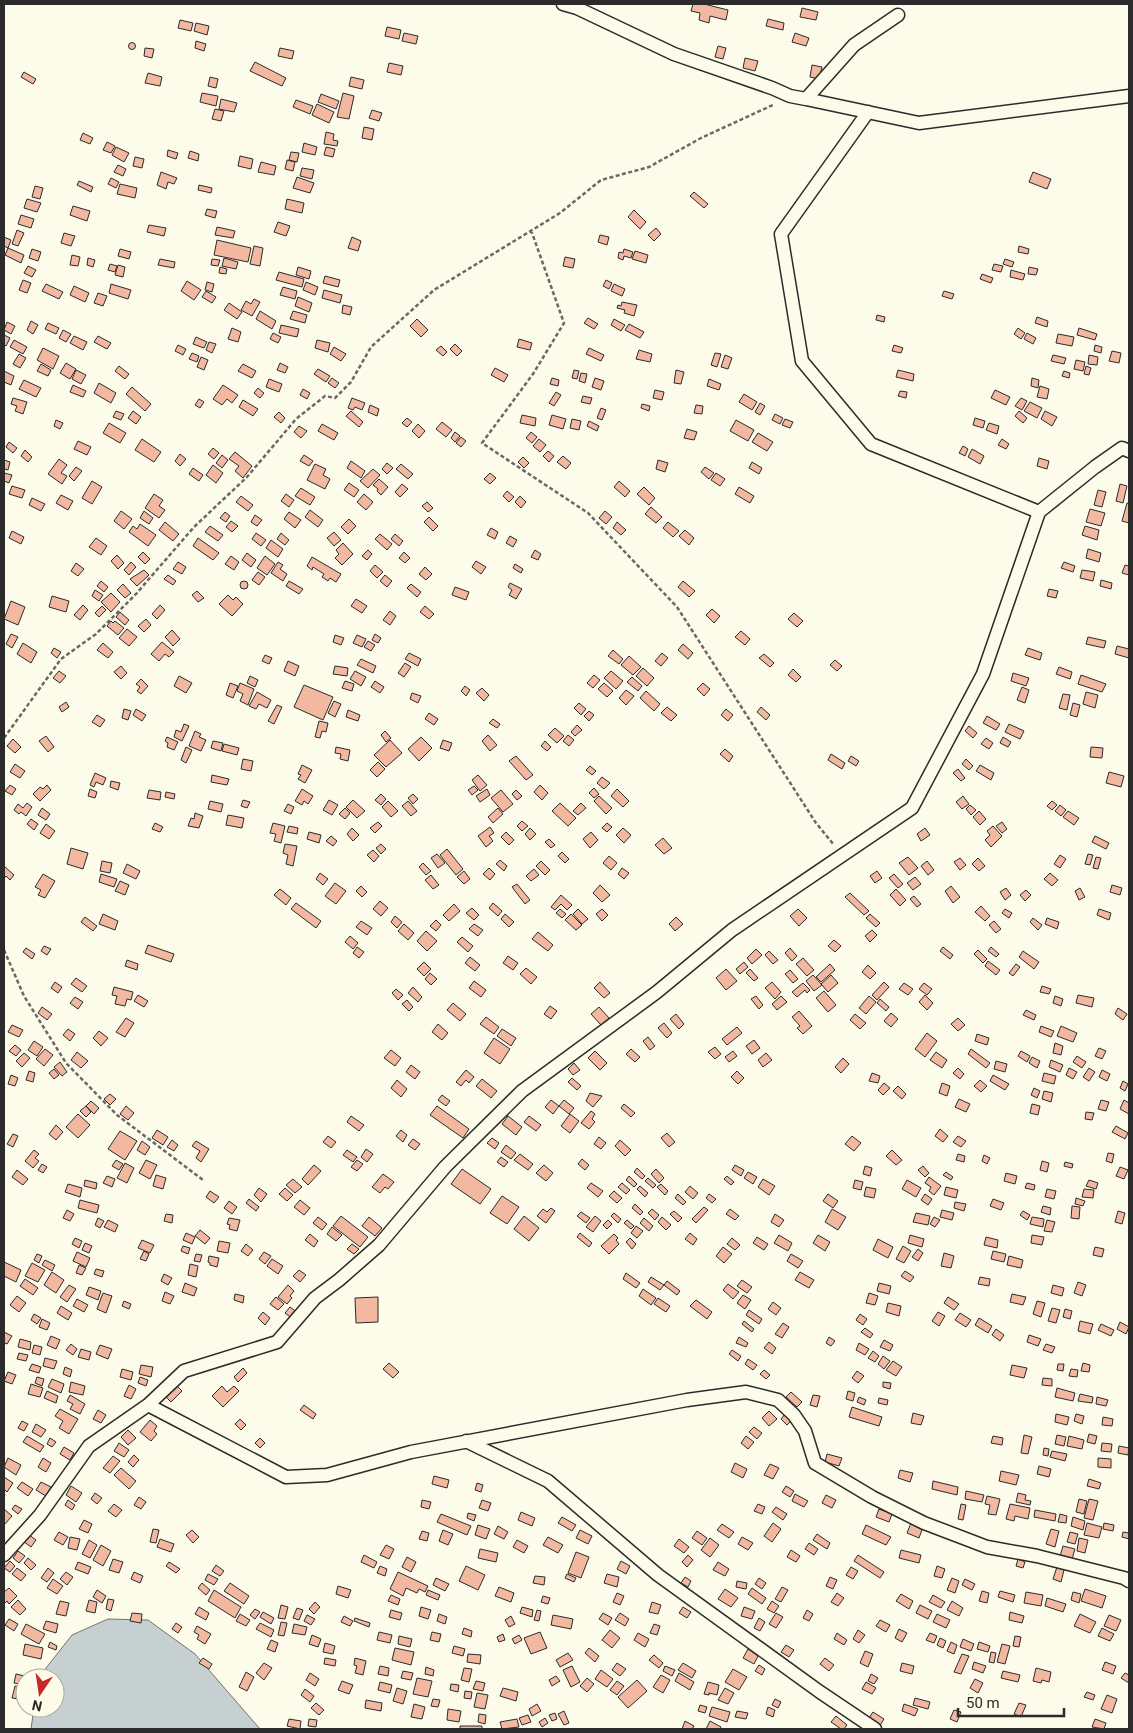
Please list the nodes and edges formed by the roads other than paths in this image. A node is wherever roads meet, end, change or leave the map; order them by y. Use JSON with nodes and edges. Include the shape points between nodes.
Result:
{"nodes":[{"id":1,"x":563,"y":4,"type":"edge"},
{"id":2,"x":898,"y":16,"type":"dead end"},
{"id":3,"x":1129,"y":96,"type":"edge"},
{"id":4,"x":806,"y":100,"type":"junction"},
{"id":5,"x":868,"y":112,"type":"junction"},
{"id":6,"x":1129,"y":451,"type":"edge"},
{"id":7,"x":1039,"y":512,"type":"junction"},
{"id":8,"x":148,"y":1405,"type":"junction"},
{"id":9,"x":466,"y":1441,"type":"junction"},
{"id":10,"x":4,"y":1555,"type":"edge"},
{"id":11,"x":1129,"y":1581,"type":"edge"},
{"id":12,"x":875,"y":1729,"type":"edge"}],
"edges":[{"from":1,"to":4,"type":"street","via":[[674,54]]},
{"from":2,"to":4,"type":"street","via":[[854,45]]},
{"from":3,"to":5,"type":"street","via":[[918,123]]},
{"from":4,"to":5,"type":"street"},
{"from":5,"to":7,"type":"street","via":[[781,234],[802,362],[871,444]]},
{"from":6,"to":7,"type":"street","via":[[1122,448]]},
{"from":7,"to":8,"type":"street","via":[[983,674],[912,808],[732,930],[657,992],[522,1091],[445,1167],[379,1245],[315,1298],[276,1342],[184,1371]]},
{"from":8,"to":9,"type":"street","via":[[286,1477],[327,1475]]},
{"from":8,"to":10,"type":"street","via":[[89,1446],[40,1515]]},
{"from":9,"to":11,"type":"street","via":[[746,1392],[778,1400],[805,1431],[815,1463],[872,1498],[987,1547],[1037,1556]]},
{"from":9,"to":12,"type":"street","via":[[548,1481],[658,1575]]}]}
